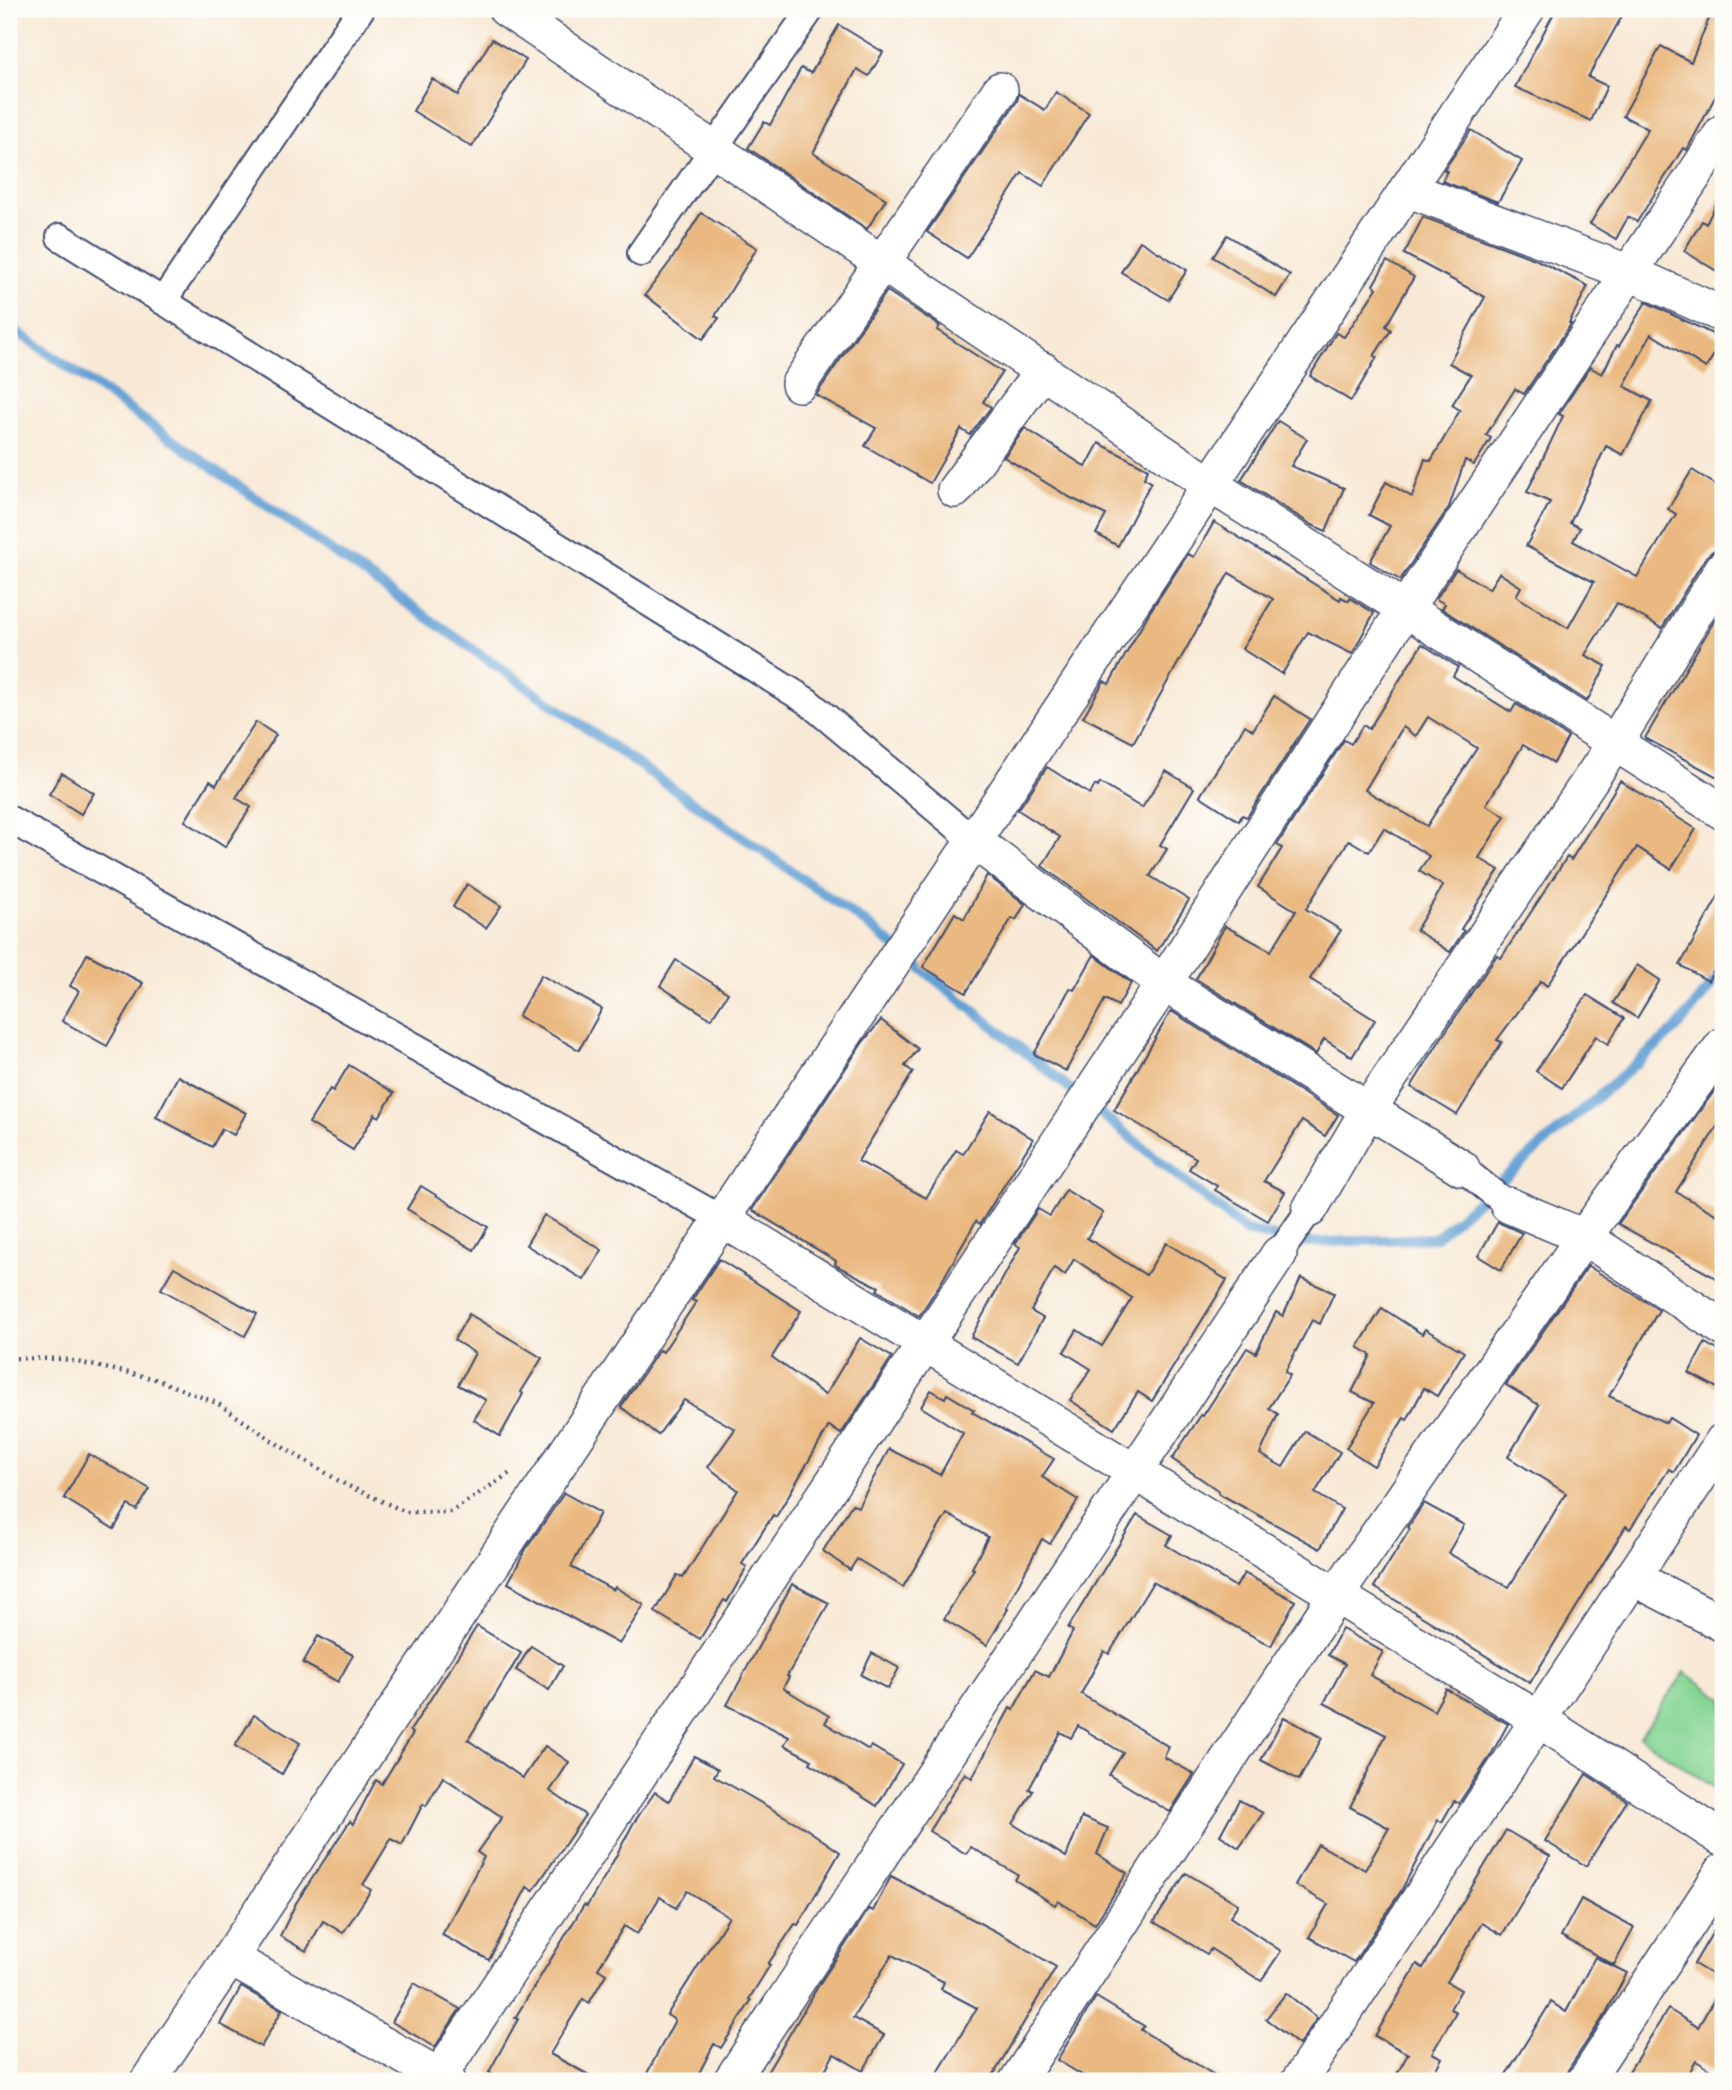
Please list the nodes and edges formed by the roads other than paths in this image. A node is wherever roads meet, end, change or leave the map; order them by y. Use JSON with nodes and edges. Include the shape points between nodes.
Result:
{"nodes":[{"id":1,"x":361,"y":9,"type":"edge"},
{"id":2,"x":506,"y":9,"type":"edge"},
{"id":3,"x":811,"y":9,"type":"edge"},
{"id":4,"x":1527,"y":9,"type":"edge"},
{"id":5,"x":1000,"y":90,"type":"dead end"},
{"id":6,"x":1723,"y":132,"type":"edge"},
{"id":7,"x":714,"y":148,"type":"junction"},
{"id":8,"x":1407,"y":190,"type":"junction"},
{"id":9,"x":60,"y":237,"type":"dead end"},
{"id":10,"x":642,"y":253,"type":"dead end"},
{"id":11,"x":883,"y":262,"type":"junction"},
{"id":12,"x":1630,"y":273,"type":"junction"},
{"id":13,"x":163,"y":302,"type":"junction"},
{"id":14,"x":1723,"y":315,"type":"edge"},
{"id":15,"x":1043,"y":370,"type":"junction"},
{"id":16,"x":799,"y":384,"type":"dead end"},
{"id":17,"x":1211,"y":485,"type":"junction"},
{"id":18,"x":955,"y":490,"type":"dead end"},
{"id":19,"x":1723,"y":568,"type":"edge"},
{"id":20,"x":1405,"y":609,"type":"junction"},
{"id":21,"x":1615,"y":743,"type":"junction"},
{"id":22,"x":1723,"y":812,"type":"edge"},
{"id":23,"x":9,"y":818,"type":"edge"},
{"id":24,"x":974,"y":841,"type":"junction"},
{"id":25,"x":1164,"y":983,"type":"junction"},
{"id":26,"x":1723,"y":1045,"type":"edge"},
{"id":27,"x":1368,"y":1110,"type":"junction"},
{"id":28,"x":1462,"y":1168,"type":"joint"},
{"id":29,"x":1508,"y":1205,"type":"joint"},
{"id":30,"x":1310,"y":1209,"type":"joint"},
{"id":31,"x":722,"y":1219,"type":"junction"},
{"id":32,"x":1584,"y":1237,"type":"junction"},
{"id":33,"x":1279,"y":1254,"type":"joint"},
{"id":34,"x":1723,"y":1328,"type":"edge"},
{"id":35,"x":924,"y":1343,"type":"junction"},
{"id":36,"x":1723,"y":1441,"type":"edge"},
{"id":37,"x":1135,"y":1472,"type":"junction"},
{"id":38,"x":1632,"y":1577,"type":"junction"},
{"id":39,"x":1336,"y":1595,"type":"junction"},
{"id":40,"x":1723,"y":1624,"type":"edge"},
{"id":41,"x":1538,"y":1718,"type":"junction"},
{"id":42,"x":1723,"y":1839,"type":"edge"},
{"id":43,"x":1723,"y":1871,"type":"edge"},
{"id":44,"x":230,"y":1958,"type":"junction"},
{"id":45,"x":441,"y":2080,"type":"edge"},
{"id":46,"x":148,"y":2081,"type":"edge"},
{"id":47,"x":731,"y":2081,"type":"edge"},
{"id":48,"x":1017,"y":2081,"type":"edge"},
{"id":49,"x":1299,"y":2081,"type":"edge"},
{"id":50,"x":1586,"y":2081,"type":"edge"}],
"edges":[{"from":1,"to":13,"type":"street"},
{"from":2,"to":7,"type":"street"},
{"from":3,"to":7,"type":"street"},
{"from":4,"to":8,"type":"street"},
{"from":5,"to":11,"type":"street"},
{"from":6,"to":12,"type":"street"},
{"from":7,"to":10,"type":"street"},
{"from":7,"to":11,"type":"street"},
{"from":8,"to":12,"type":"street"},
{"from":8,"to":17,"type":"street"},
{"from":9,"to":13,"type":"street"},
{"from":11,"to":15,"type":"street"},
{"from":11,"to":16,"type":"street"},
{"from":12,"to":14,"type":"street"},
{"from":12,"to":20,"type":"street"},
{"from":13,"to":24,"type":"street","via":[[807,701]]},
{"from":15,"to":17,"type":"street"},
{"from":15,"to":18,"type":"street"},
{"from":17,"to":20,"type":"street"},
{"from":17,"to":24,"type":"street"},
{"from":19,"to":21,"type":"street"},
{"from":20,"to":21,"type":"street"},
{"from":20,"to":25,"type":"street"},
{"from":21,"to":22,"type":"street"},
{"from":21,"to":27,"type":"street"},
{"from":23,"to":31,"type":"street"},
{"from":24,"to":25,"type":"street"},
{"from":24,"to":31,"type":"street"},
{"from":25,"to":27,"type":"street"},
{"from":25,"to":35,"type":"street"},
{"from":26,"to":32,"type":"street"},
{"from":27,"to":28,"type":"street"},
{"from":27,"to":30,"type":"street"},
{"from":28,"to":29,"type":"street"},
{"from":29,"to":32,"type":"street"},
{"from":30,"to":33,"type":"street"},
{"from":31,"to":35,"type":"street"},
{"from":31,"to":44,"type":"street"},
{"from":32,"to":34,"type":"street"},
{"from":32,"to":39,"type":"street"},
{"from":33,"to":37,"type":"street"},
{"from":35,"to":37,"type":"street"},
{"from":35,"to":45,"type":"street"},
{"from":36,"to":38,"type":"street"},
{"from":37,"to":39,"type":"street"},
{"from":37,"to":47,"type":"street"},
{"from":38,"to":40,"type":"street"},
{"from":38,"to":41,"type":"street"},
{"from":39,"to":41,"type":"street"},
{"from":39,"to":48,"type":"street"},
{"from":41,"to":42,"type":"street"},
{"from":41,"to":49,"type":"street"},
{"from":43,"to":50,"type":"street"},
{"from":44,"to":45,"type":"street"},
{"from":44,"to":46,"type":"street"}]}
